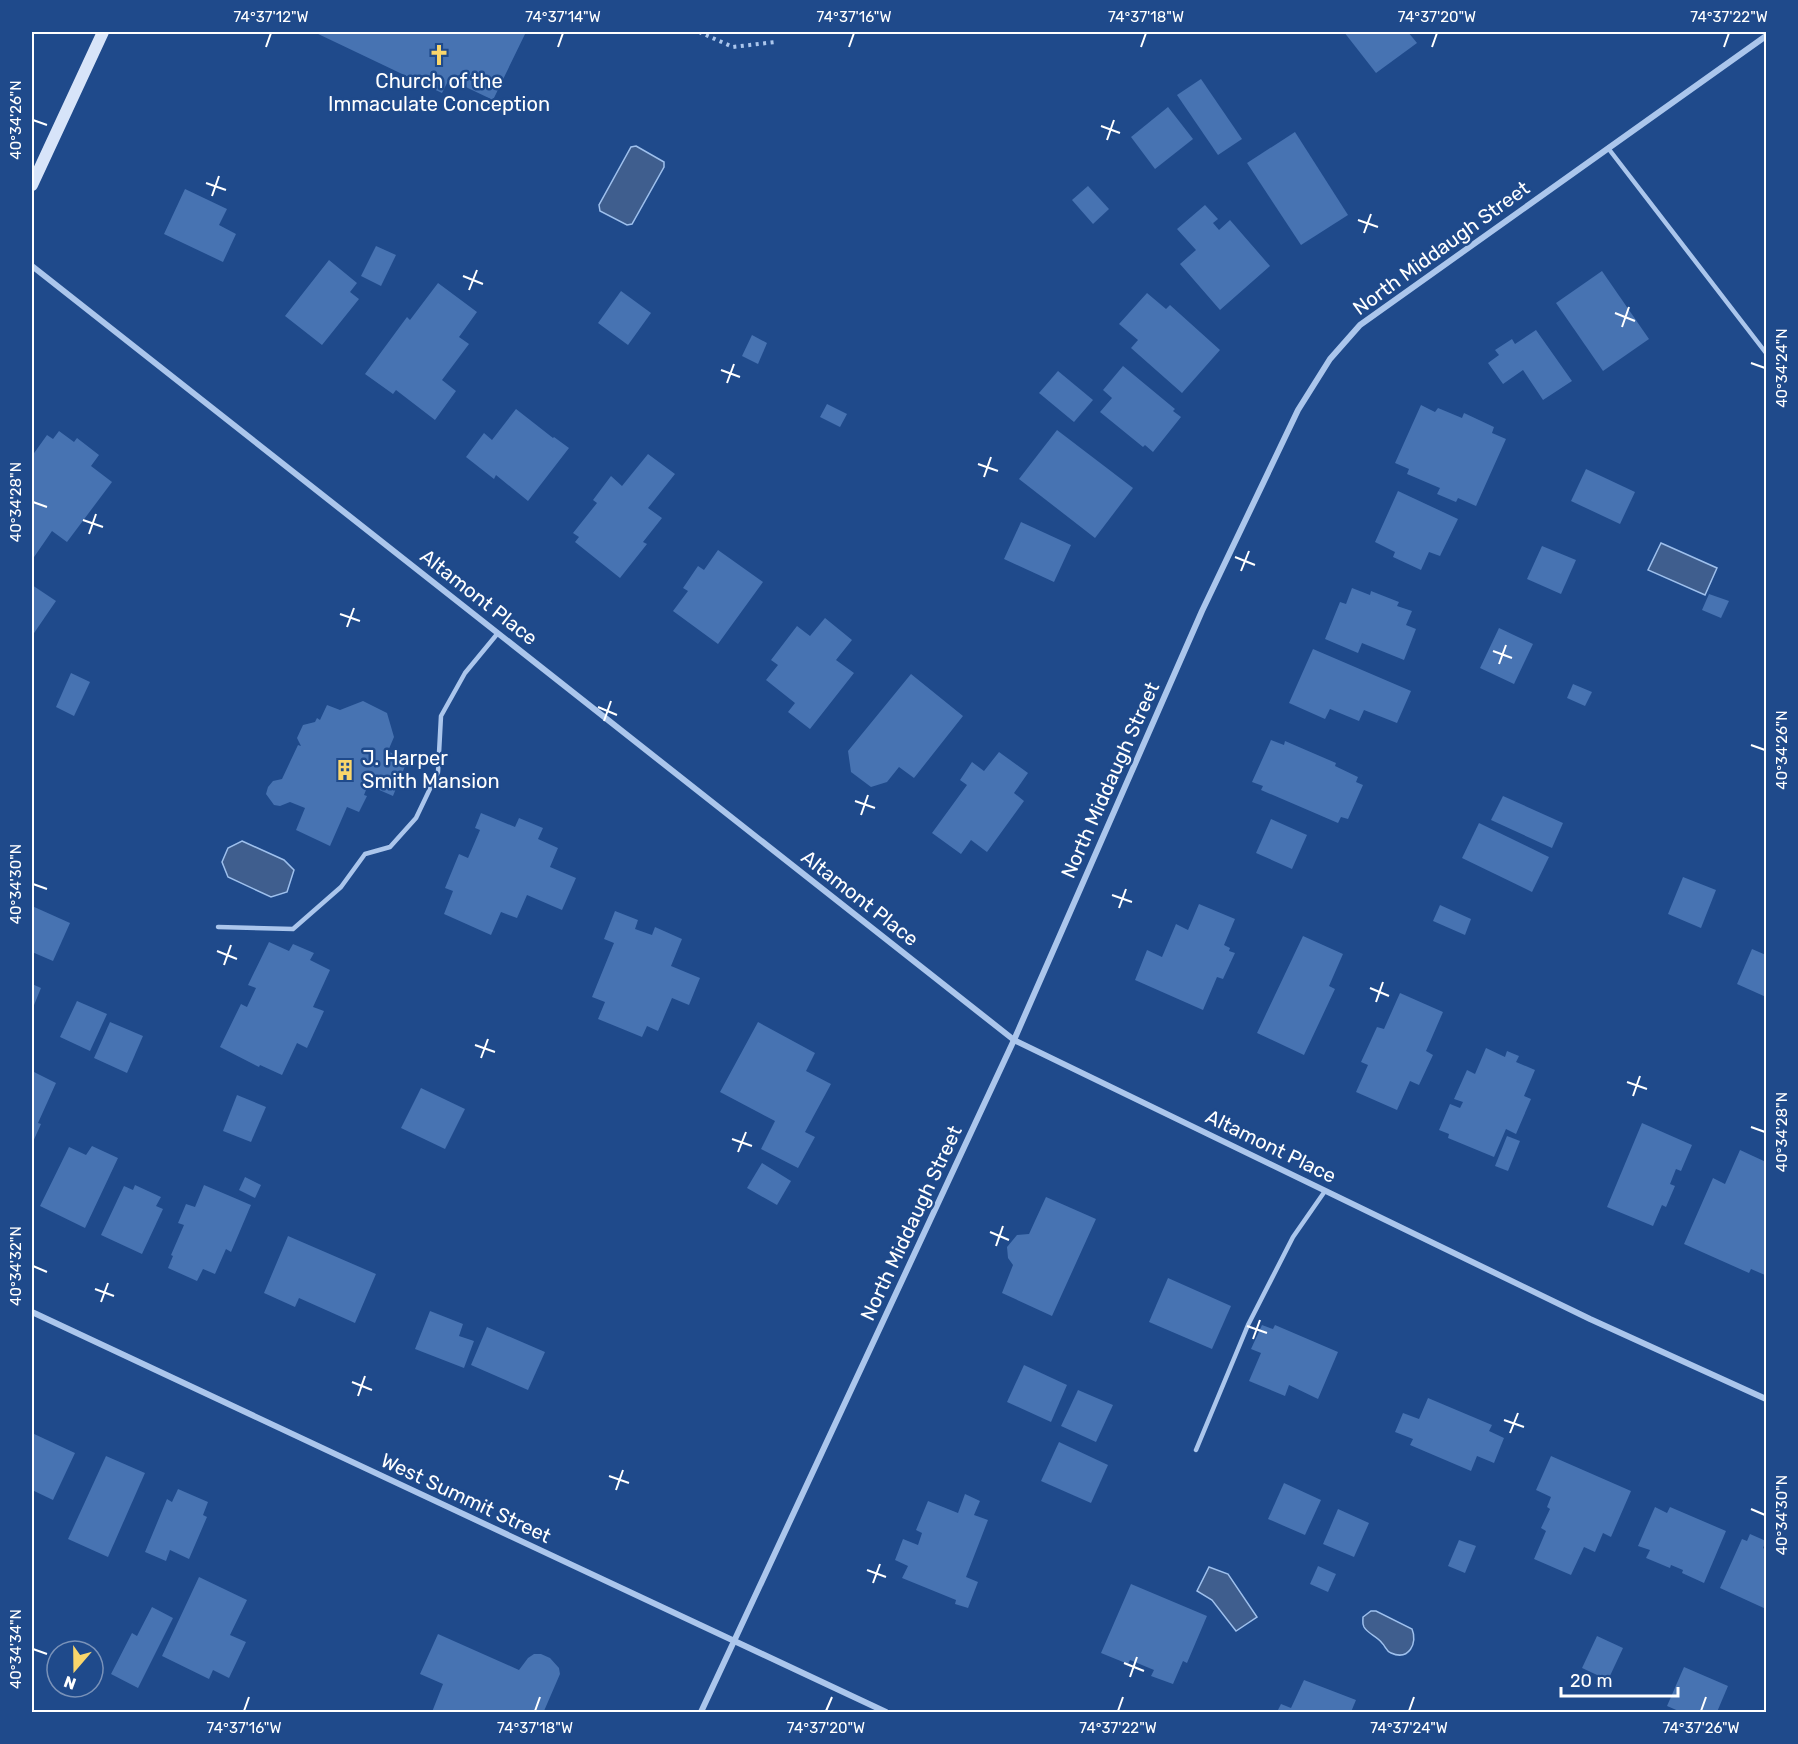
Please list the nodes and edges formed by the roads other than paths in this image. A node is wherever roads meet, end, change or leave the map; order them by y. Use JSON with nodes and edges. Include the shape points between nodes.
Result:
{"nodes":[{"id":1,"x":103,"y":32,"type":"edge"},
{"id":2,"x":1767,"y":36,"type":"edge"},
{"id":3,"x":1608,"y":148,"type":"junction"},
{"id":4,"x":32,"y":185,"type":"edge"},
{"id":5,"x":32,"y":266,"type":"edge"},
{"id":6,"x":1767,"y":353,"type":"edge"},
{"id":7,"x":498,"y":633,"type":"junction"},
{"id":8,"x":218,"y":927,"type":"dead end"},
{"id":9,"x":1014,"y":1040,"type":"junction"},
{"id":10,"x":1325,"y":1191,"type":"junction"},
{"id":11,"x":32,"y":1312,"type":"edge"},
{"id":12,"x":1767,"y":1399,"type":"edge"},
{"id":13,"x":1196,"y":1450,"type":"dead end"},
{"id":14,"x":734,"y":1641,"type":"junction"},
{"id":15,"x":701,"y":1713,"type":"edge"},
{"id":16,"x":886,"y":1713,"type":"edge"}],
"edges":[{"from":1,"to":4,"type":"street"},
{"from":2,"to":3,"type":"street","name":"North Middaugh Street"},
{"from":3,"to":6,"type":"lane"},
{"from":3,"to":9,"type":"street","name":"North Middaugh Street","via":[[1360,325],[1330,360],[1298,410],[1202,611]]},
{"from":5,"to":7,"type":"street","name":"Altamont Place"},
{"from":7,"to":8,"type":"lane","via":[[465,673],[441,716],[438,772],[416,818],[390,847],[365,854],[341,888],[293,928]]},
{"from":7,"to":9,"type":"street","name":"Altamont Place"},
{"from":9,"to":10,"type":"street","name":"Altamont Place"},
{"from":9,"to":14,"type":"street","name":"North Middaugh Street"},
{"from":10,"to":12,"type":"street","name":"Altamont Place"},
{"from":10,"to":13,"type":"lane","via":[[1293,1237],[1248,1325]]},
{"from":11,"to":14,"type":"street","name":"West Summit Street"},
{"from":14,"to":15,"type":"street","name":"North Middaugh Street"},
{"from":14,"to":16,"type":"street","name":"West Summit Street"}]}
